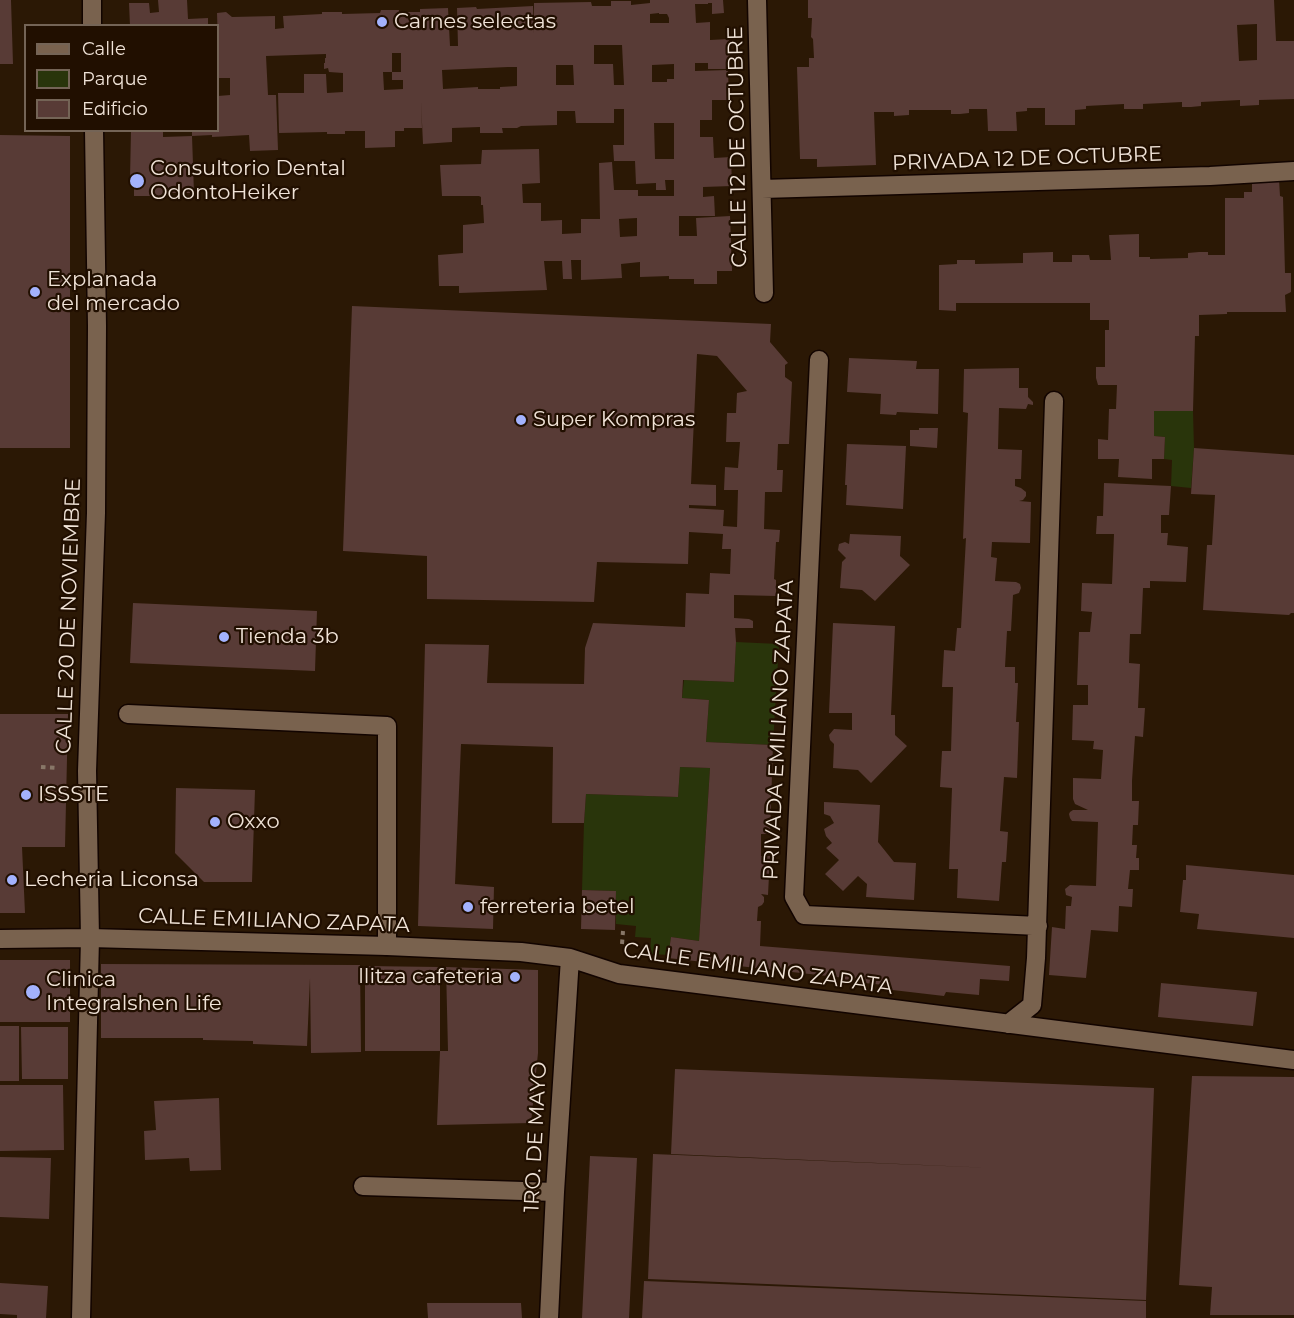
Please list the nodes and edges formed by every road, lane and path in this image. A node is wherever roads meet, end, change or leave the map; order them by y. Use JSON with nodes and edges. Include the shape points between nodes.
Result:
{"nodes":[{"id":1,"x":92,"y":0,"type":"edge"},
{"id":2,"x":757,"y":0,"type":"edge"},
{"id":3,"x":92,"y":24,"type":"edge"},
{"id":4,"x":94,"y":132,"type":"edge"},
{"id":5,"x":1294,"y":171,"type":"edge"},
{"id":6,"x":762,"y":189,"type":"junction"},
{"id":7,"x":764,"y":292,"type":"dead end"},
{"id":8,"x":819,"y":360,"type":"dead end"},
{"id":9,"x":1054,"y":401,"type":"dead end"},
{"id":10,"x":128,"y":714,"type":"dead end"},
{"id":11,"x":1038,"y":926,"type":"junction"},
{"id":12,"x":90,"y":938,"type":"junction"},
{"id":13,"x":0,"y":939,"type":"edge"},
{"id":14,"x":387,"y":946,"type":"junction"},
{"id":15,"x":570,"y":958,"type":"junction"},
{"id":16,"x":1008,"y":1024,"type":"junction"},
{"id":17,"x":1294,"y":1060,"type":"edge"},
{"id":18,"x":363,"y":1186,"type":"dead end"},
{"id":19,"x":555,"y":1192,"type":"junction"},
{"id":20,"x":81,"y":1318,"type":"edge"},
{"id":21,"x":549,"y":1318,"type":"edge"}],
"edges":[{"from":1,"to":3,"type":"street"},
{"from":2,"to":6,"type":"street","name":"CALLE 12 DE OCTUBRE"},
{"from":4,"to":12,"type":"street","name":"CALLE 20 DE NOVIEMBRE","via":[[98,326],[87,771]]},
{"from":5,"to":6,"type":"street","name":"PRIVADA 12 DE OCTUBRE"},
{"from":6,"to":7,"type":"street","name":"CALLE 12 DE OCTUBRE"},
{"from":8,"to":11,"type":"street","name":"PRIVADA EMILIANO ZAPATA","via":[[794,897],[804,915]]},
{"from":9,"to":11,"type":"street"},
{"from":10,"to":14,"type":"street","via":[[387,726]]},
{"from":11,"to":16,"type":"street","via":[[1032,1005]]},
{"from":12,"to":13,"type":"street","name":"CALLE EMILIANO ZAPATA"},
{"from":12,"to":14,"type":"street","name":"CALLE EMILIANO ZAPATA"},
{"from":12,"to":20,"type":"street","name":"CALLE 20 DE NOVIEMBRE"},
{"from":14,"to":15,"type":"street","name":"CALLE EMILIANO ZAPATA"},
{"from":15,"to":16,"type":"street","name":"CALLE EMILIANO ZAPATA","via":[[619,974]]},
{"from":15,"to":19,"type":"street","name":"1RO. DE MAYO"},
{"from":16,"to":17,"type":"street","name":"CALLE EMILIANO ZAPATA"},
{"from":18,"to":19,"type":"street"},
{"from":19,"to":21,"type":"street","name":"1RO. DE MAYO"}]}
